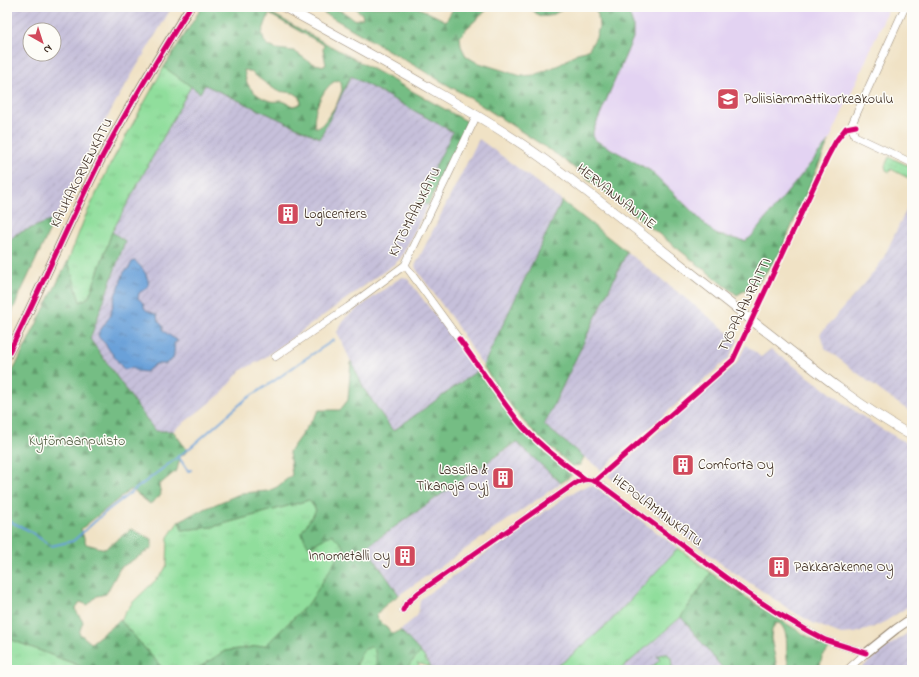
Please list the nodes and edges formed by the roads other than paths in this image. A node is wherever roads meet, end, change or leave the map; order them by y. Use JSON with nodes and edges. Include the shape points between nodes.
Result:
{"nodes":[{"id":1,"x":190,"y":7,"type":"edge"},
{"id":2,"x":284,"y":7,"type":"edge"},
{"id":3,"x":905,"y":7,"type":"edge"},
{"id":4,"x":477,"y":115,"type":"junction"},
{"id":5,"x":912,"y":163,"type":"edge"},
{"id":6,"x":405,"y":265,"type":"junction"},
{"id":7,"x":459,"y":339,"type":"dead end"},
{"id":8,"x":7,"y":356,"type":"edge"},
{"id":9,"x":275,"y":357,"type":"dead end"},
{"id":10,"x":912,"y":436,"type":"edge"},
{"id":11,"x":403,"y":610,"type":"dead end"},
{"id":12,"x":912,"y":618,"type":"edge"},
{"id":13,"x":866,"y":653,"type":"junction"},
{"id":14,"x":847,"y":670,"type":"edge"}],
"edges":[{"from":1,"to":8,"type":"street","name":"KAUHAKORVENKATU","via":[[102,157]]},
{"from":2,"to":4,"type":"main road","name":"HERVANNANTIE"},
{"from":3,"to":5,"type":"street","via":[[851,126],[855,136]]},
{"from":4,"to":6,"type":"street","name":"KYTÖMAANKATU"},
{"from":4,"to":10,"type":"main road","name":"HERVANNANTIE","via":[[580,187],[846,394]]},
{"from":6,"to":7,"type":"street"},
{"from":6,"to":9,"type":"street","name":"KYTÖMAANKATU"},
{"from":11,"to":13,"type":"street","name":"HEPOLAMMINKATU","via":[[418,593],[574,484],[580,480],[590,480],[601,485],[747,593],[780,614],[825,640]]},
{"from":12,"to":13,"type":"street"},
{"from":13,"to":14,"type":"street"}]}
